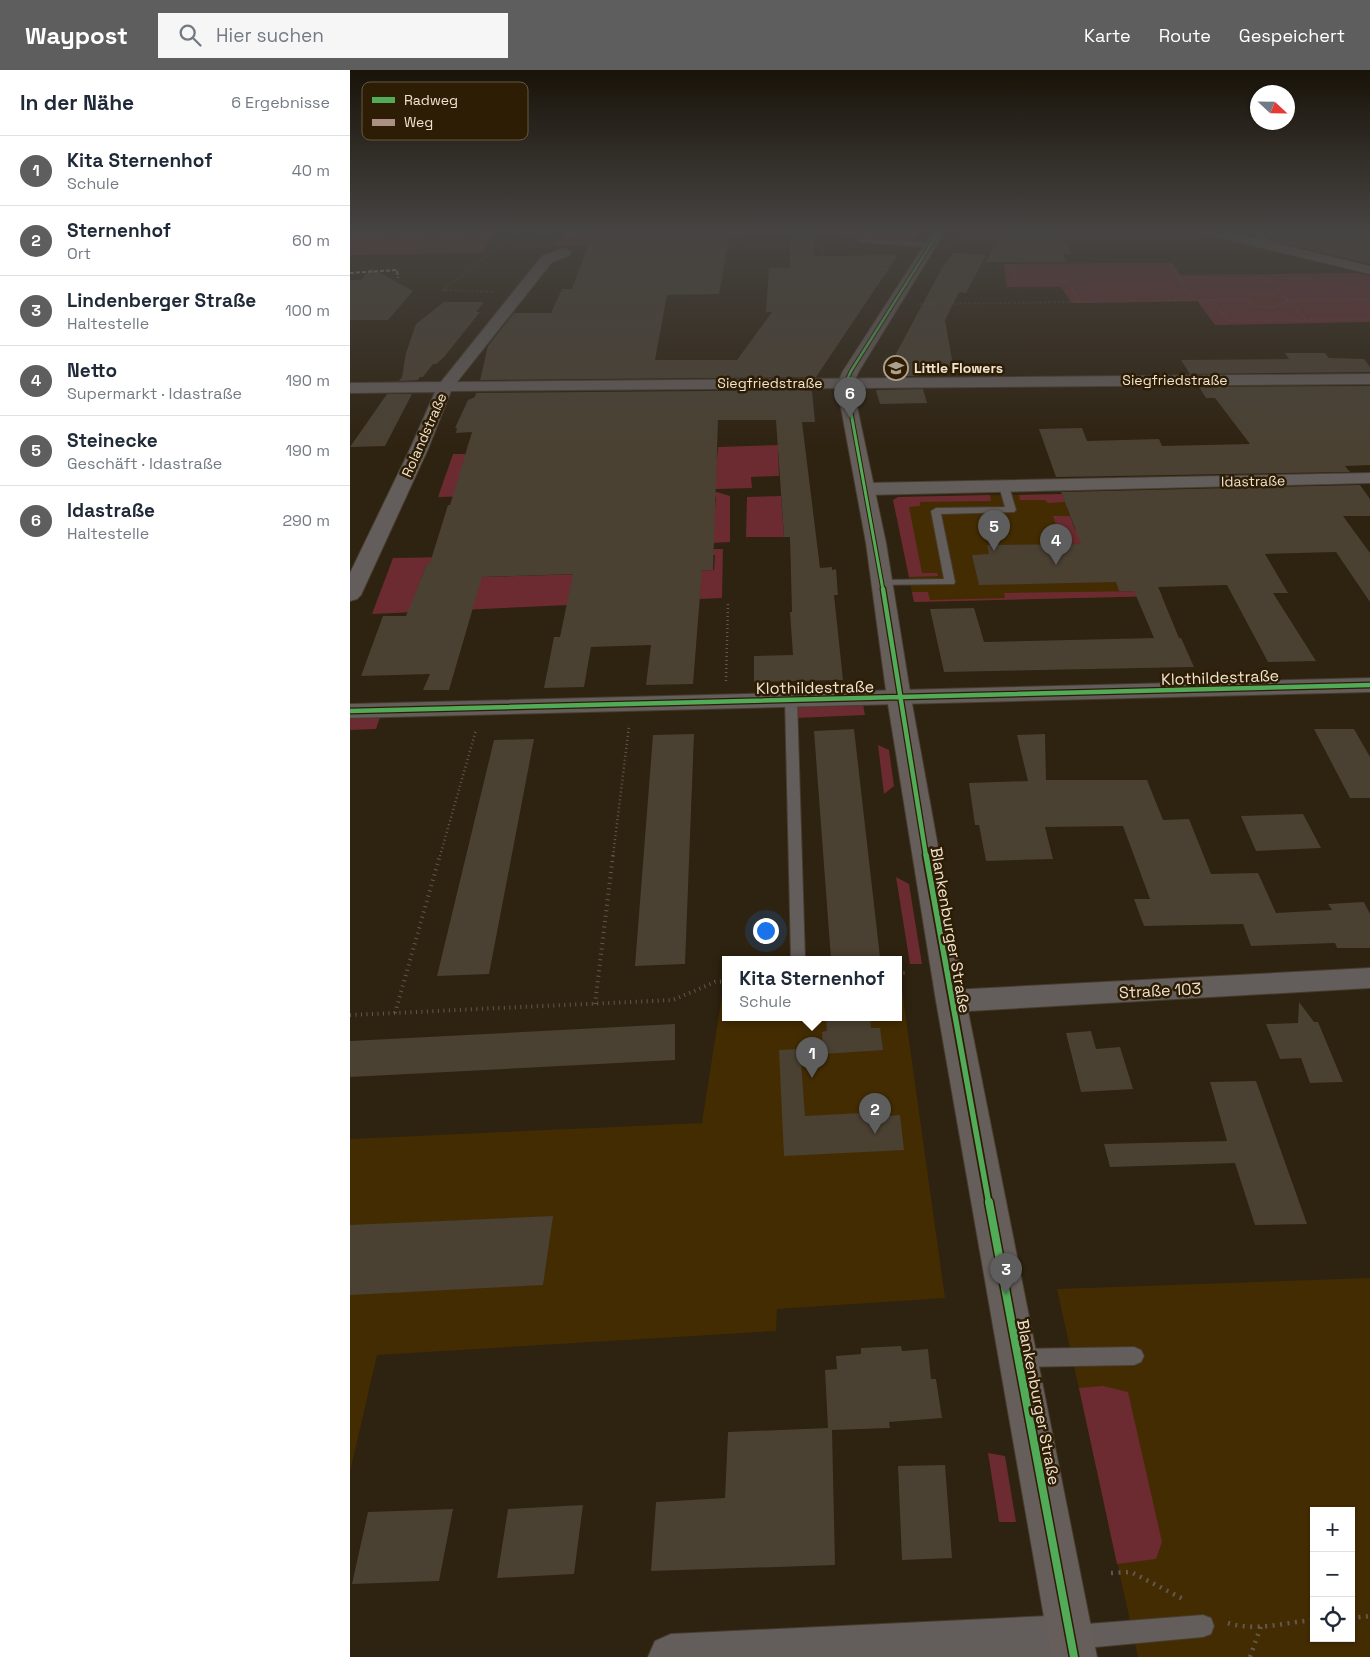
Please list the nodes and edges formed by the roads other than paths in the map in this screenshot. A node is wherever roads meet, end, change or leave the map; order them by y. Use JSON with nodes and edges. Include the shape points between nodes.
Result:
{"nodes":[{"id":1,"x":510,"y":304,"type":"edge"},
{"id":2,"x":893,"y":304,"type":"edge"},
{"id":3,"x":1370,"y":379,"type":"edge"},
{"id":4,"x":846,"y":382,"type":"junction"},
{"id":5,"x":350,"y":388,"type":"edge"},
{"id":6,"x":445,"y":388,"type":"junction"},
{"id":7,"x":1370,"y":478,"type":"edge"},
{"id":8,"x":1004,"y":486,"type":"junction"},
{"id":9,"x":866,"y":489,"type":"junction"},
{"id":10,"x":881,"y":584,"type":"junction"},
{"id":11,"x":350,"y":595,"type":"edge"},
{"id":12,"x":1370,"y":685,"type":"edge"},
{"id":13,"x":899,"y":698,"type":"junction"},
{"id":14,"x":791,"y":699,"type":"junction"},
{"id":15,"x":350,"y":712,"type":"edge"},
{"id":16,"x":798,"y":956,"type":"edge"},
{"id":17,"x":1370,"y":978,"type":"edge"},
{"id":18,"x":950,"y":1001,"type":"junction"},
{"id":19,"x":1134,"y":1356,"type":"dead end"},
{"id":20,"x":1017,"y":1358,"type":"junction"},
{"id":21,"x":1203,"y":1626,"type":"dead end"},
{"id":22,"x":1072,"y":1647,"type":"edge"},
{"id":23,"x":671,"y":1657,"type":"edge"}],
"edges":[{"from":1,"to":6,"type":"street","name":"Rolandstraße"},
{"from":2,"to":4,"type":"main road"},
{"from":3,"to":4,"type":"street","name":"Siegfriedstraße"},
{"from":4,"to":6,"type":"street","name":"Siegfriedstraße"},
{"from":4,"to":9,"type":"main road","name":"Blankenburger Straße","via":[[854,441]]},
{"from":5,"to":6,"type":"street","name":"Siegfriedstraße"},
{"from":6,"to":11,"type":"street","name":"Rolandstraße"},
{"from":7,"to":8,"type":"street","name":"Idastraße"},
{"from":8,"to":9,"type":"street","name":"Idastraße"},
{"from":8,"to":10,"type":"lane","via":[[1011,510],[936,511],[950,582]]},
{"from":9,"to":10,"type":"main road","name":"Blankenburger Straße"},
{"from":10,"to":13,"type":"main road","name":"Blankenburger Straße"},
{"from":12,"to":13,"type":"street","name":"Klothildestraße"},
{"from":13,"to":14,"type":"street","name":"Klothildestraße"},
{"from":13,"to":18,"type":"main road","name":"Blankenburger Straße"},
{"from":14,"to":15,"type":"street","name":"Klothildestraße"},
{"from":14,"to":16,"type":"lane"},
{"from":17,"to":18,"type":"street","name":"Straße 103"},
{"from":18,"to":20,"type":"main road","name":"Blankenburger Straße"},
{"from":19,"to":20,"type":"lane"},
{"from":20,"to":22,"type":"main road","name":"Blankenburger Straße"},
{"from":21,"to":22,"type":"lane"},
{"from":22,"to":23,"type":"street"}]}
